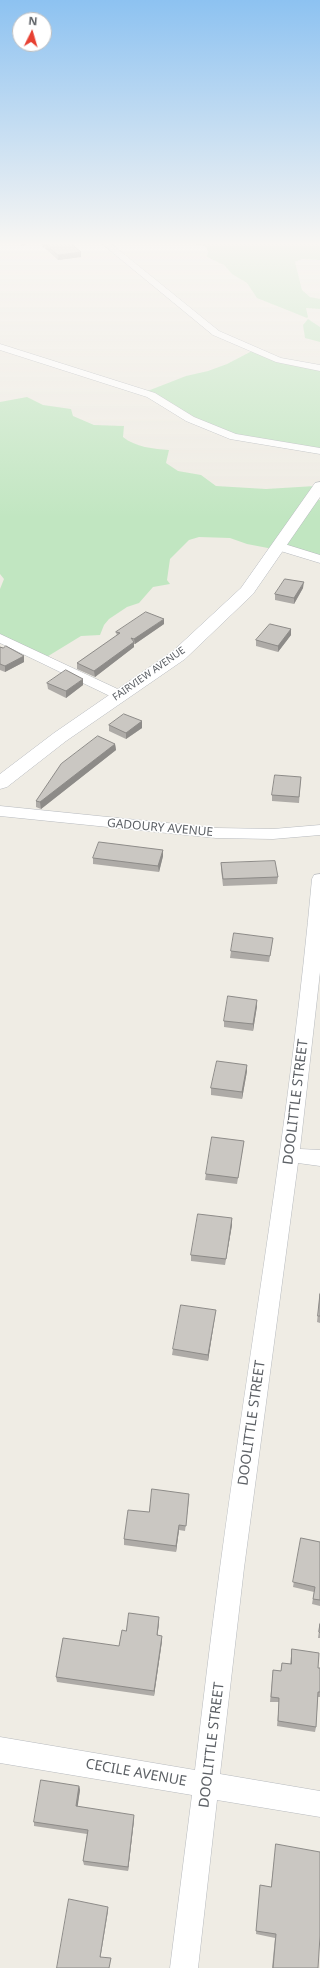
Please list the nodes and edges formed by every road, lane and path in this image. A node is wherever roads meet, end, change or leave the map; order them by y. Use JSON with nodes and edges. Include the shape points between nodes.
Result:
{"nodes":[{"id":1,"x":218,"y":334,"type":"edge"},
{"id":2,"x":0,"y":347,"type":"edge"},
{"id":3,"x":320,"y":368,"type":"edge"},
{"id":4,"x":320,"y":451,"type":"edge"},
{"id":5,"x":320,"y":486,"type":"edge"},
{"id":6,"x":278,"y":546,"type":"junction"},
{"id":7,"x":320,"y":559,"type":"edge"},
{"id":8,"x":0,"y":638,"type":"edge"},
{"id":9,"x":118,"y":695,"type":"junction"},
{"id":10,"x":0,"y":783,"type":"edge"},
{"id":11,"x":0,"y":811,"type":"edge"},
{"id":12,"x":320,"y":830,"type":"edge"},
{"id":13,"x":320,"y":879,"type":"edge"},
{"id":14,"x":290,"y":1155,"type":"junction"},
{"id":15,"x":320,"y":1158,"type":"edge"},
{"id":16,"x":0,"y":1750,"type":"edge"},
{"id":17,"x":207,"y":1785,"type":"junction"},
{"id":18,"x":320,"y":1804,"type":"edge"},
{"id":19,"x":184,"y":1968,"type":"edge"}],
"edges":[{"from":1,"to":3,"type":"street","via":[[279,360]]},
{"from":2,"to":4,"type":"street","via":[[151,395],[190,419],[234,437]]},
{"from":5,"to":6,"type":"main road","name":"FAIRVIEW AVENUE"},
{"from":6,"to":7,"type":"street"},
{"from":6,"to":9,"type":"main road","name":"FAIRVIEW AVENUE","via":[[246,591],[179,655]]},
{"from":8,"to":9,"type":"street"},
{"from":9,"to":10,"type":"main road","name":"FAIRVIEW AVENUE"},
{"from":11,"to":12,"type":"street","name":"GADOURY AVENUE","via":[[216,833],[273,834]]},
{"from":13,"to":14,"type":"street","name":"DOOLITTLE STREET"},
{"from":14,"to":15,"type":"street"},
{"from":14,"to":17,"type":"street","name":"DOOLITTLE STREET","via":[[232,1568]]},
{"from":16,"to":17,"type":"street","name":"CECILE AVENUE"},
{"from":17,"to":18,"type":"street","name":"CECILE AVENUE"},
{"from":17,"to":19,"type":"street","name":"DOOLITTLE STREET"}]}
